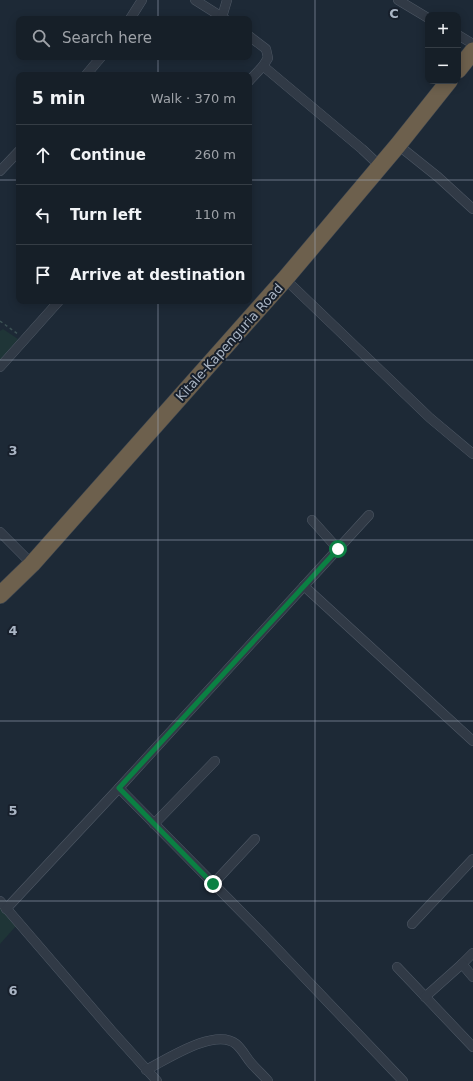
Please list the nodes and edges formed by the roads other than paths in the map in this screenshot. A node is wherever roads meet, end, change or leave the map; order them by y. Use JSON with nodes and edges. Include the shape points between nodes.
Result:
{"nodes":[{"id":1,"x":142,"y":0,"type":"edge"},
{"id":2,"x":195,"y":0,"type":"edge"},
{"id":3,"x":227,"y":0,"type":"edge"},
{"id":4,"x":398,"y":0,"type":"edge"},
{"id":5,"x":132,"y":16,"type":"edge"},
{"id":6,"x":220,"y":16,"type":"edge"},
{"id":7,"x":223,"y":16,"type":"edge"},
{"id":8,"x":425,"y":16,"type":"edge"},
{"id":9,"x":461,"y":37,"type":"edge"},
{"id":10,"x":252,"y":38,"type":"edge"},
{"id":11,"x":473,"y":44,"type":"edge"},
{"id":12,"x":473,"y":51,"type":"edge"},
{"id":13,"x":98,"y":60,"type":"edge"},
{"id":14,"x":263,"y":66,"type":"junction"},
{"id":15,"x":461,"y":66,"type":"edge"},
{"id":16,"x":88,"y":72,"type":"edge"},
{"id":17,"x":252,"y":78,"type":"edge"},
{"id":18,"x":447,"y":84,"type":"edge"},
{"id":19,"x":398,"y":145,"type":"junction"},
{"id":20,"x":16,"y":154,"type":"edge"},
{"id":21,"x":380,"y":166,"type":"junction"},
{"id":22,"x":0,"y":172,"type":"edge"},
{"id":23,"x":473,"y":209,"type":"edge"},
{"id":24,"x":285,"y":279,"type":"junction"},
{"id":25,"x":56,"y":304,"type":"edge"},
{"id":26,"x":0,"y":367,"type":"edge"},
{"id":27,"x":473,"y":454,"type":"edge"},
{"id":28,"x":369,"y":515,"type":"dead end"},
{"id":29,"x":312,"y":520,"type":"dead end"},
{"id":30,"x":0,"y":532,"type":"edge"},
{"id":31,"x":338,"y":549,"type":"junction"},
{"id":32,"x":32,"y":564,"type":"junction"},
{"id":33,"x":304,"y":586,"type":"junction"},
{"id":34,"x":0,"y":595,"type":"edge"},
{"id":35,"x":473,"y":741,"type":"edge"},
{"id":36,"x":215,"y":761,"type":"dead end"},
{"id":37,"x":119,"y":788,"type":"junction"},
{"id":38,"x":154,"y":824,"type":"junction"},
{"id":39,"x":255,"y":839,"type":"dead end"},
{"id":40,"x":473,"y":859,"type":"edge"},
{"id":41,"x":213,"y":884,"type":"junction"},
{"id":42,"x":0,"y":901,"type":"edge"},
{"id":43,"x":6,"y":909,"type":"junction"},
{"id":44,"x":412,"y":924,"type":"dead end"},
{"id":45,"x":473,"y":953,"type":"edge"},
{"id":46,"x":462,"y":964,"type":"junction"},
{"id":47,"x":397,"y":967,"type":"dead end"},
{"id":48,"x":473,"y":977,"type":"edge"},
{"id":49,"x":425,"y":996,"type":"junction"},
{"id":50,"x":473,"y":1047,"type":"edge"},
{"id":51,"x":146,"y":1070,"type":"junction"},
{"id":52,"x":157,"y":1081,"type":"edge"},
{"id":53,"x":268,"y":1081,"type":"edge"},
{"id":54,"x":403,"y":1081,"type":"edge"}],
"edges":[{"from":1,"to":5,"type":"street"},
{"from":2,"to":6,"type":"street"},
{"from":3,"to":7,"type":"street"},
{"from":4,"to":8,"type":"street"},
{"from":9,"to":11,"type":"street"},
{"from":10,"to":14,"type":"street","via":[[266,49],[268,58]]},
{"from":12,"to":15,"type":"highway"},
{"from":13,"to":16,"type":"street"},
{"from":14,"to":17,"type":"street"},
{"from":14,"to":21,"type":"street"},
{"from":18,"to":19,"type":"highway","name":"Kitale-Kapenguria Road"},
{"from":19,"to":21,"type":"highway","name":"Kitale-Kapenguria Road"},
{"from":19,"to":23,"type":"street"},
{"from":20,"to":22,"type":"street"},
{"from":21,"to":24,"type":"highway","name":"Kitale-Kapenguria Road"},
{"from":24,"to":27,"type":"street","via":[[430,418]]},
{"from":24,"to":32,"type":"highway","name":"Kitale-Kapenguria Road"},
{"from":25,"to":26,"type":"street"},
{"from":28,"to":31,"type":"street"},
{"from":29,"to":31,"type":"street"},
{"from":30,"to":32,"type":"street"},
{"from":31,"to":33,"type":"street"},
{"from":32,"to":34,"type":"highway","name":"Kitale-Kapenguria Road"},
{"from":33,"to":35,"type":"street"},
{"from":33,"to":37,"type":"street"},
{"from":36,"to":38,"type":"street"},
{"from":37,"to":38,"type":"street"},
{"from":37,"to":43,"type":"street"},
{"from":38,"to":41,"type":"street"},
{"from":39,"to":41,"type":"street"},
{"from":40,"to":44,"type":"street"},
{"from":41,"to":54,"type":"street"},
{"from":42,"to":43,"type":"street"},
{"from":43,"to":51,"type":"street"},
{"from":45,"to":46,"type":"street"},
{"from":46,"to":48,"type":"street"},
{"from":46,"to":49,"type":"street"},
{"from":47,"to":49,"type":"street"},
{"from":49,"to":50,"type":"street"},
{"from":51,"to":52,"type":"street"},
{"from":51,"to":53,"type":"street","via":[[196,1045],[215,1039],[227,1039],[236,1044]]}]}
